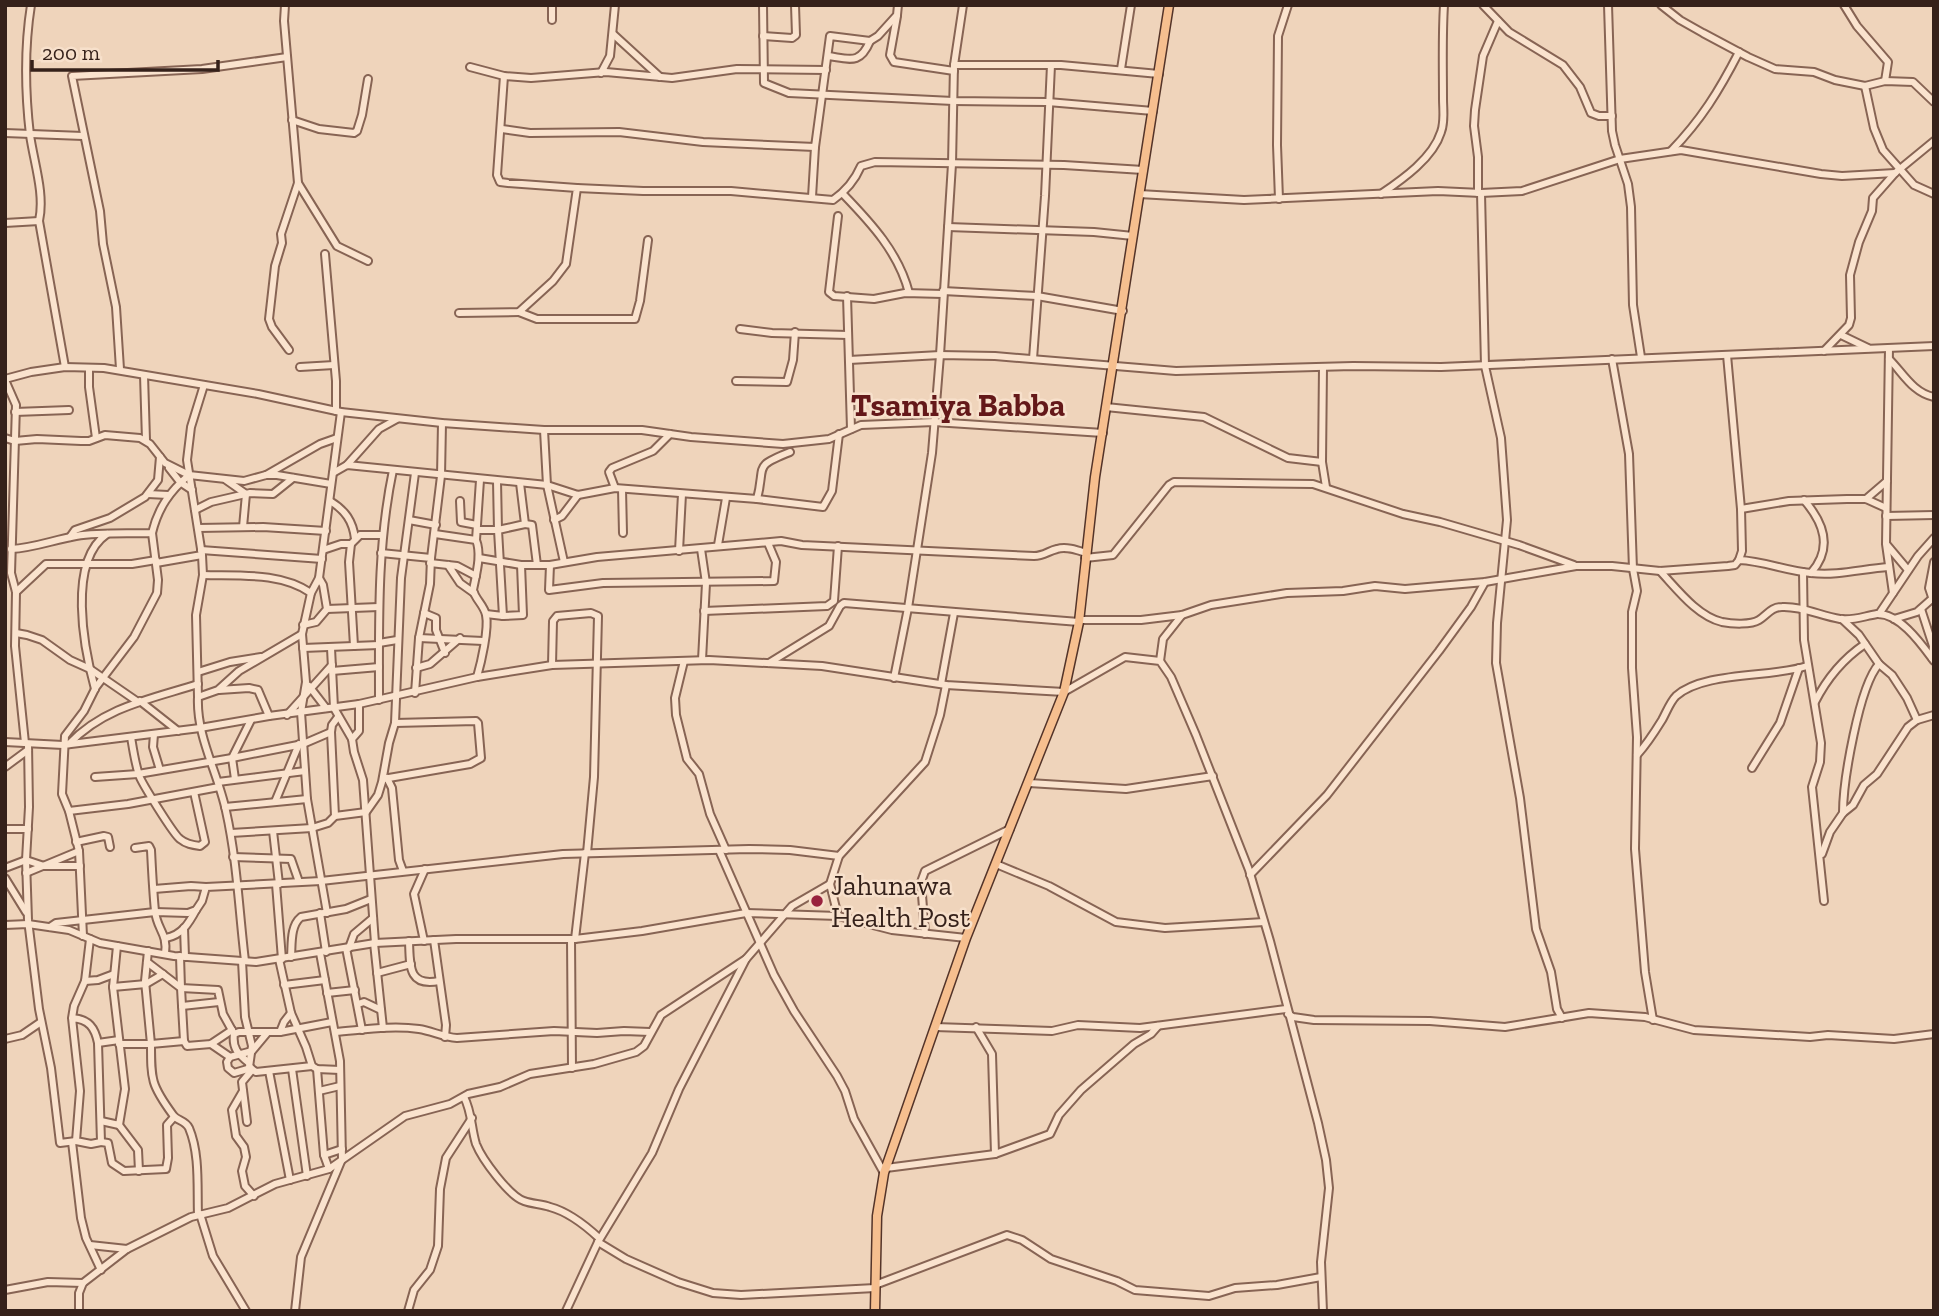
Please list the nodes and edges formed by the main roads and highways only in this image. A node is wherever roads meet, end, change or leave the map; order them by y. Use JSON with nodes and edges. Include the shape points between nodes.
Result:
{"nodes":[{"id":1,"x":1169,"y":5,"type":"edge"},
{"id":2,"x":875,"y":1311,"type":"edge"}],
"edges":[{"from":1,"to":2,"type":"main road","via":[[1065,692],[966,938],[885,1170],[877,1216]]}]}
